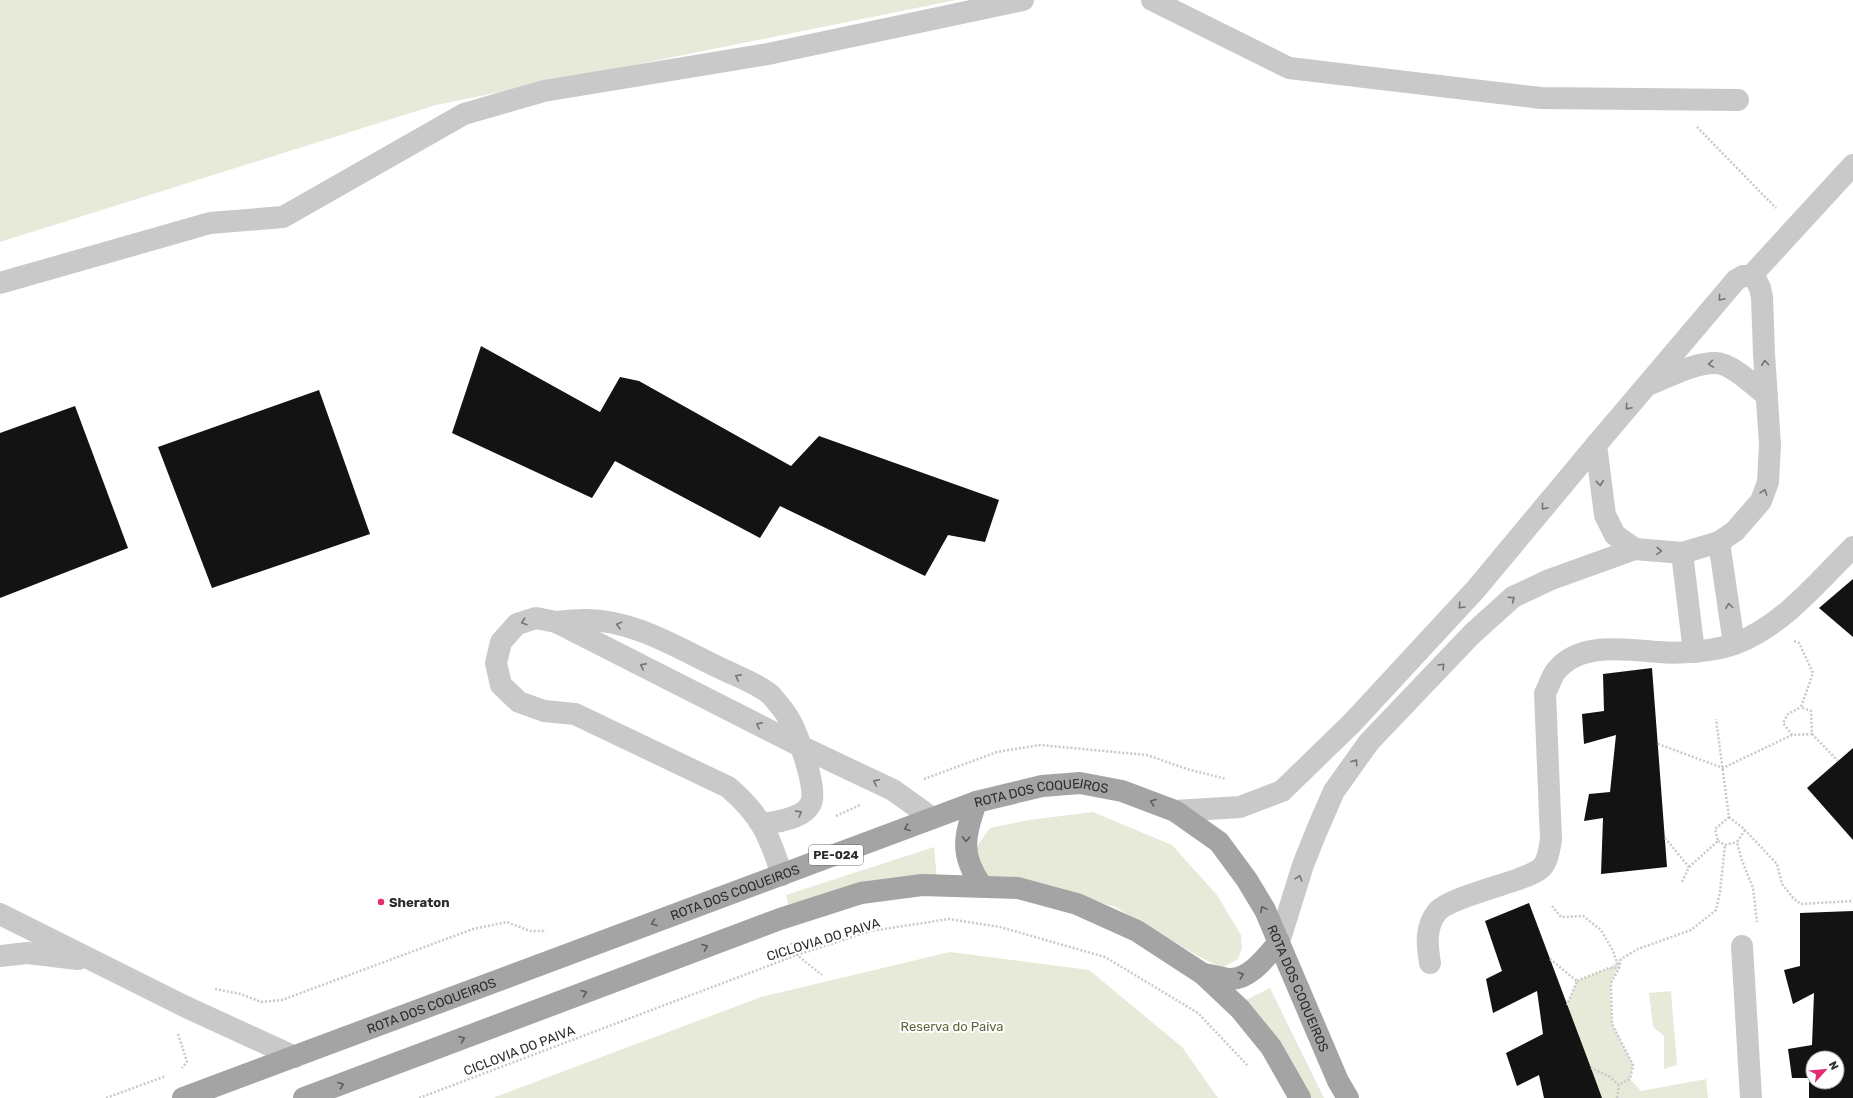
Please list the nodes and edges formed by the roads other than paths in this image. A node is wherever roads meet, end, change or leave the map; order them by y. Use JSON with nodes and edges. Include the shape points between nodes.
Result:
{"nodes":[{"id":1,"x":1023,"y":0,"type":"edge"},
{"id":2,"x":1152,"y":0,"type":"edge"},
{"id":3,"x":1738,"y":100,"type":"dead end"},
{"id":4,"x":1853,"y":165,"type":"edge"},
{"id":5,"x":1751,"y":276,"type":"junction"},
{"id":6,"x":0,"y":283,"type":"edge"},
{"id":7,"x":1647,"y":385,"type":"junction"},
{"id":8,"x":1767,"y":396,"type":"junction"},
{"id":9,"x":1596,"y":445,"type":"junction"},
{"id":10,"x":1720,"y":542,"type":"junction"},
{"id":11,"x":1853,"y":547,"type":"edge"},
{"id":12,"x":1635,"y":549,"type":"junction"},
{"id":13,"x":1682,"y":553,"type":"junction"},
{"id":14,"x":556,"y":622,"type":"junction"},
{"id":15,"x":1734,"y":644,"type":"junction"},
{"id":16,"x":1694,"y":652,"type":"junction"},
{"id":17,"x":800,"y":746,"type":"junction"},
{"id":18,"x":976,"y":802,"type":"junction"},
{"id":19,"x":1175,"y":811,"type":"junction"},
{"id":20,"x":932,"y":818,"type":"junction"},
{"id":21,"x":762,"y":824,"type":"junction"},
{"id":22,"x":782,"y":875,"type":"junction"},
{"id":23,"x":981,"y":885,"type":"junction"},
{"id":24,"x":0,"y":914,"type":"edge"},
{"id":25,"x":1279,"y":942,"type":"junction"},
{"id":26,"x":1742,"y":946,"type":"dead end"},
{"id":27,"x":0,"y":956,"type":"edge"},
{"id":28,"x":93,"y":961,"type":"junction"},
{"id":29,"x":1430,"y":963,"type":"dead end"},
{"id":30,"x":1204,"y":974,"type":"junction"},
{"id":31,"x":295,"y":1057,"type":"junction"},
{"id":32,"x":183,"y":1098,"type":"edge"},
{"id":33,"x":304,"y":1098,"type":"edge"},
{"id":34,"x":1300,"y":1098,"type":"edge"},
{"id":35,"x":1348,"y":1098,"type":"edge"},
{"id":36,"x":1751,"y":1098,"type":"edge"}],
"edges":[{"from":1,"to":6,"type":"lane","via":[[768,54],[544,91],[464,114],[283,217],[210,223]]},
{"from":2,"to":3,"type":"lane","via":[[1289,68],[1541,98]]},
{"from":4,"to":5,"type":"lane"},
{"from":5,"to":7,"type":"lane","one_way":true,"via":[[1743,276],[1736,280]]},
{"from":8,"to":5,"type":"lane","one_way":true,"via":[[1762,297],[1760,288]]},
{"from":8,"to":7,"type":"lane","one_way":true,"via":[[1741,374],[1717,363],[1689,368]]},
{"from":7,"to":9,"type":"lane","one_way":true},
{"from":10,"to":8,"type":"lane","one_way":true,"via":[[1735,531],[1761,501],[1768,482],[1770,445]]},
{"from":9,"to":12,"type":"lane","one_way":true,"via":[[1604,515],[1615,534]]},
{"from":9,"to":19,"type":"lane","one_way":true,"via":[[1476,590],[1352,723],[1282,791],[1240,808]]},
{"from":10,"to":13,"type":"lane"},
{"from":15,"to":10,"type":"lane","one_way":true},
{"from":11,"to":15,"type":"lane","via":[[1767,628]]},
{"from":12,"to":13,"type":"lane","one_way":true},
{"from":25,"to":12,"type":"lane","one_way":true,"via":[[1304,865],[1331,798],[1369,742],[1472,634],[1513,596]]},
{"from":13,"to":16,"type":"lane"},
{"from":17,"to":14,"type":"lane","one_way":true},
{"from":17,"to":14,"type":"lane","one_way":true,"via":[[787,715],[770,695],[752,684],[646,632],[585,620]]},
{"from":14,"to":21,"type":"lane","one_way":true,"via":[[536,618],[518,624],[501,642],[496,663],[501,685],[519,702],[544,711],[575,714],[728,787],[746,802]]},
{"from":15,"to":16,"type":"lane"},
{"from":16,"to":29,"type":"lane","via":[[1598,649],[1572,658],[1556,671],[1545,693],[1551,840],[1548,856],[1542,867],[1528,875],[1452,902],[1437,911],[1429,926],[1427,944]]},
{"from":20,"to":17,"type":"lane","one_way":true,"via":[[892,790]]},
{"from":21,"to":17,"type":"lane","one_way":true,"via":[[783,821],[799,815],[811,804],[813,790]]},
{"from":19,"to":18,"type":"main road","name":"ROTA DOS COQUEIROS","number":"PE-024","one_way":true,"via":[[1122,791],[1080,783],[1042,786]]},
{"from":18,"to":20,"type":"main road","name":"ROTA DOS COQUEIROS","number":"PE-024"},
{"from":18,"to":23,"type":"main road","one_way":true,"via":[[966,831],[965,848],[970,865]]},
{"from":25,"to":19,"type":"main road","name":"ROTA DOS COQUEIROS","number":"PE-024","one_way":true,"via":[[1248,880],[1219,842]]},
{"from":20,"to":22,"type":"main road","name":"ROTA DOS COQUEIROS","number":"PE-024","one_way":true},
{"from":21,"to":22,"type":"lane"},
{"from":22,"to":31,"type":"main road","name":"ROTA DOS COQUEIROS","number":"PE-024","one_way":true},
{"from":23,"to":30,"type":"main road","via":[[1018,888],[1077,904],[1137,931]]},
{"from":33,"to":23,"type":"main road","one_way":true,"via":[[780,919],[861,893],[922,885]]},
{"from":24,"to":28,"type":"lane"},
{"from":30,"to":25,"type":"main road","one_way":true,"via":[[1230,979],[1247,974]]},
{"from":25,"to":35,"type":"main road","name":"ROTA DOS COQUEIROS","number":"PE-024","via":[[1338,1081]]},
{"from":26,"to":36,"type":"lane"},
{"from":27,"to":28,"type":"lane","via":[[27,953]]},
{"from":28,"to":31,"type":"lane"},
{"from":30,"to":34,"type":"main road","via":[[1240,1009],[1271,1048]]},
{"from":31,"to":32,"type":"main road","name":"ROTA DOS COQUEIROS","number":"PE-024"}]}
